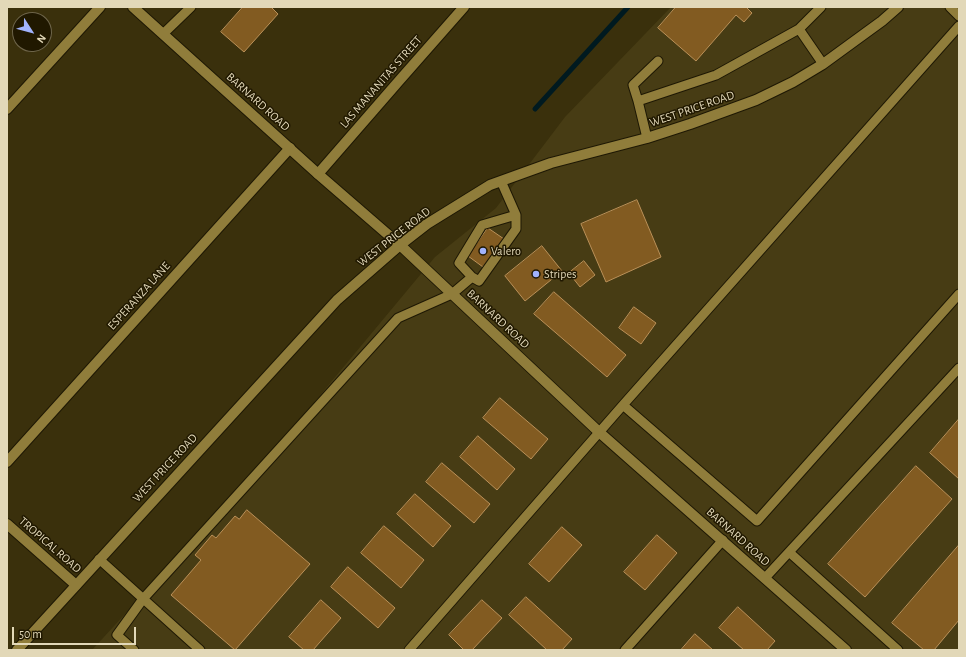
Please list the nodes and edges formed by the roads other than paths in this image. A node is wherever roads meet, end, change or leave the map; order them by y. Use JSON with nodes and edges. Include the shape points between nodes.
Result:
{"nodes":[{"id":1,"x":100,"y":7,"type":"edge"},
{"id":2,"x":133,"y":7,"type":"edge"},
{"id":3,"x":191,"y":7,"type":"edge"},
{"id":4,"x":464,"y":7,"type":"edge"},
{"id":5,"x":821,"y":7,"type":"edge"},
{"id":6,"x":898,"y":7,"type":"edge"},
{"id":7,"x":950,"y":7,"type":"edge"},
{"id":8,"x":959,"y":16,"type":"edge"},
{"id":9,"x":959,"y":26,"type":"edge"},
{"id":10,"x":799,"y":29,"type":"junction"},
{"id":11,"x":163,"y":34,"type":"junction"},
{"id":12,"x":658,"y":61,"type":"dead end"},
{"id":13,"x":823,"y":64,"type":"junction"},
{"id":14,"x":638,"y":101,"type":"junction"},
{"id":15,"x":7,"y":110,"type":"edge"},
{"id":16,"x":647,"y":138,"type":"junction"},
{"id":17,"x":290,"y":148,"type":"junction"},
{"id":18,"x":318,"y":174,"type":"junction"},
{"id":19,"x":501,"y":181,"type":"junction"},
{"id":20,"x":516,"y":215,"type":"junction"},
{"id":21,"x":400,"y":245,"type":"junction"},
{"id":22,"x":472,"y":277,"type":"junction"},
{"id":23,"x":452,"y":294,"type":"junction"},
{"id":24,"x":959,"y":294,"type":"edge"},
{"id":25,"x":959,"y":368,"type":"edge"},
{"id":26,"x":622,"y":405,"type":"junction"},
{"id":27,"x":599,"y":432,"type":"junction"},
{"id":28,"x":7,"y":462,"type":"edge"},
{"id":29,"x":7,"y":524,"type":"edge"},
{"id":30,"x":723,"y":540,"type":"junction"},
{"id":31,"x":790,"y":552,"type":"junction"},
{"id":32,"x":99,"y":559,"type":"junction"},
{"id":33,"x":766,"y":578,"type":"junction"},
{"id":34,"x":76,"y":584,"type":"junction"},
{"id":35,"x":143,"y":599,"type":"junction"},
{"id":36,"x":17,"y":650,"type":"edge"},
{"id":37,"x":134,"y":650,"type":"edge"},
{"id":38,"x":200,"y":650,"type":"edge"},
{"id":39,"x":409,"y":650,"type":"edge"},
{"id":40,"x":625,"y":650,"type":"edge"},
{"id":41,"x":846,"y":650,"type":"edge"},
{"id":42,"x":898,"y":650,"type":"edge"}],
"edges":[{"from":1,"to":15,"type":"street"},
{"from":2,"to":11,"type":"street","name":"BARNARD ROAD"},
{"from":3,"to":11,"type":"lane"},
{"from":4,"to":18,"type":"street","name":"LAS MANANITAS STREET"},
{"from":5,"to":10,"type":"lane"},
{"from":6,"to":13,"type":"street","name":"WEST PRICE ROAD"},
{"from":7,"to":8,"type":"lane"},
{"from":9,"to":26,"type":"lane"},
{"from":10,"to":13,"type":"lane"},
{"from":10,"to":14,"type":"lane","via":[[716,75]]},
{"from":11,"to":17,"type":"street","name":"BARNARD ROAD"},
{"from":12,"to":14,"type":"lane","via":[[633,84]]},
{"from":13,"to":16,"type":"street","name":"WEST PRICE ROAD","via":[[756,100]]},
{"from":14,"to":16,"type":"lane"},
{"from":16,"to":19,"type":"street","name":"WEST PRICE ROAD","via":[[551,163]]},
{"from":17,"to":18,"type":"street","name":"BARNARD ROAD"},
{"from":17,"to":28,"type":"street","name":"ESPERANZA LANE"},
{"from":18,"to":21,"type":"street","name":"BARNARD ROAD"},
{"from":19,"to":20,"type":"lane"},
{"from":19,"to":21,"type":"street","name":"WEST PRICE ROAD","via":[[490,185],[427,224]]},
{"from":20,"to":22,"type":"lane","via":[[516,229],[479,281]]},
{"from":20,"to":22,"type":"lane","via":[[482,225],[459,263]]},
{"from":21,"to":23,"type":"street","name":"BARNARD ROAD"},
{"from":21,"to":32,"type":"street","name":"WEST PRICE ROAD","via":[[337,300]]},
{"from":22,"to":23,"type":"lane"},
{"from":23,"to":27,"type":"street","name":"BARNARD ROAD"},
{"from":23,"to":35,"type":"lane","via":[[398,318]]},
{"from":24,"to":26,"type":"lane","via":[[757,521]]},
{"from":25,"to":31,"type":"lane"},
{"from":26,"to":27,"type":"lane"},
{"from":27,"to":30,"type":"street","name":"BARNARD ROAD"},
{"from":27,"to":39,"type":"lane"},
{"from":29,"to":34,"type":"street","name":"TROPICAL ROAD"},
{"from":30,"to":33,"type":"street","name":"BARNARD ROAD"},
{"from":30,"to":40,"type":"lane"},
{"from":31,"to":33,"type":"lane"},
{"from":31,"to":42,"type":"lane"},
{"from":32,"to":34,"type":"street","name":"WEST PRICE ROAD"},
{"from":32,"to":35,"type":"lane"},
{"from":33,"to":41,"type":"street","name":"BARNARD ROAD"},
{"from":34,"to":36,"type":"street","name":"WEST PRICE ROAD"},
{"from":35,"to":37,"type":"lane","via":[[117,634]]},
{"from":35,"to":38,"type":"lane"}]}
